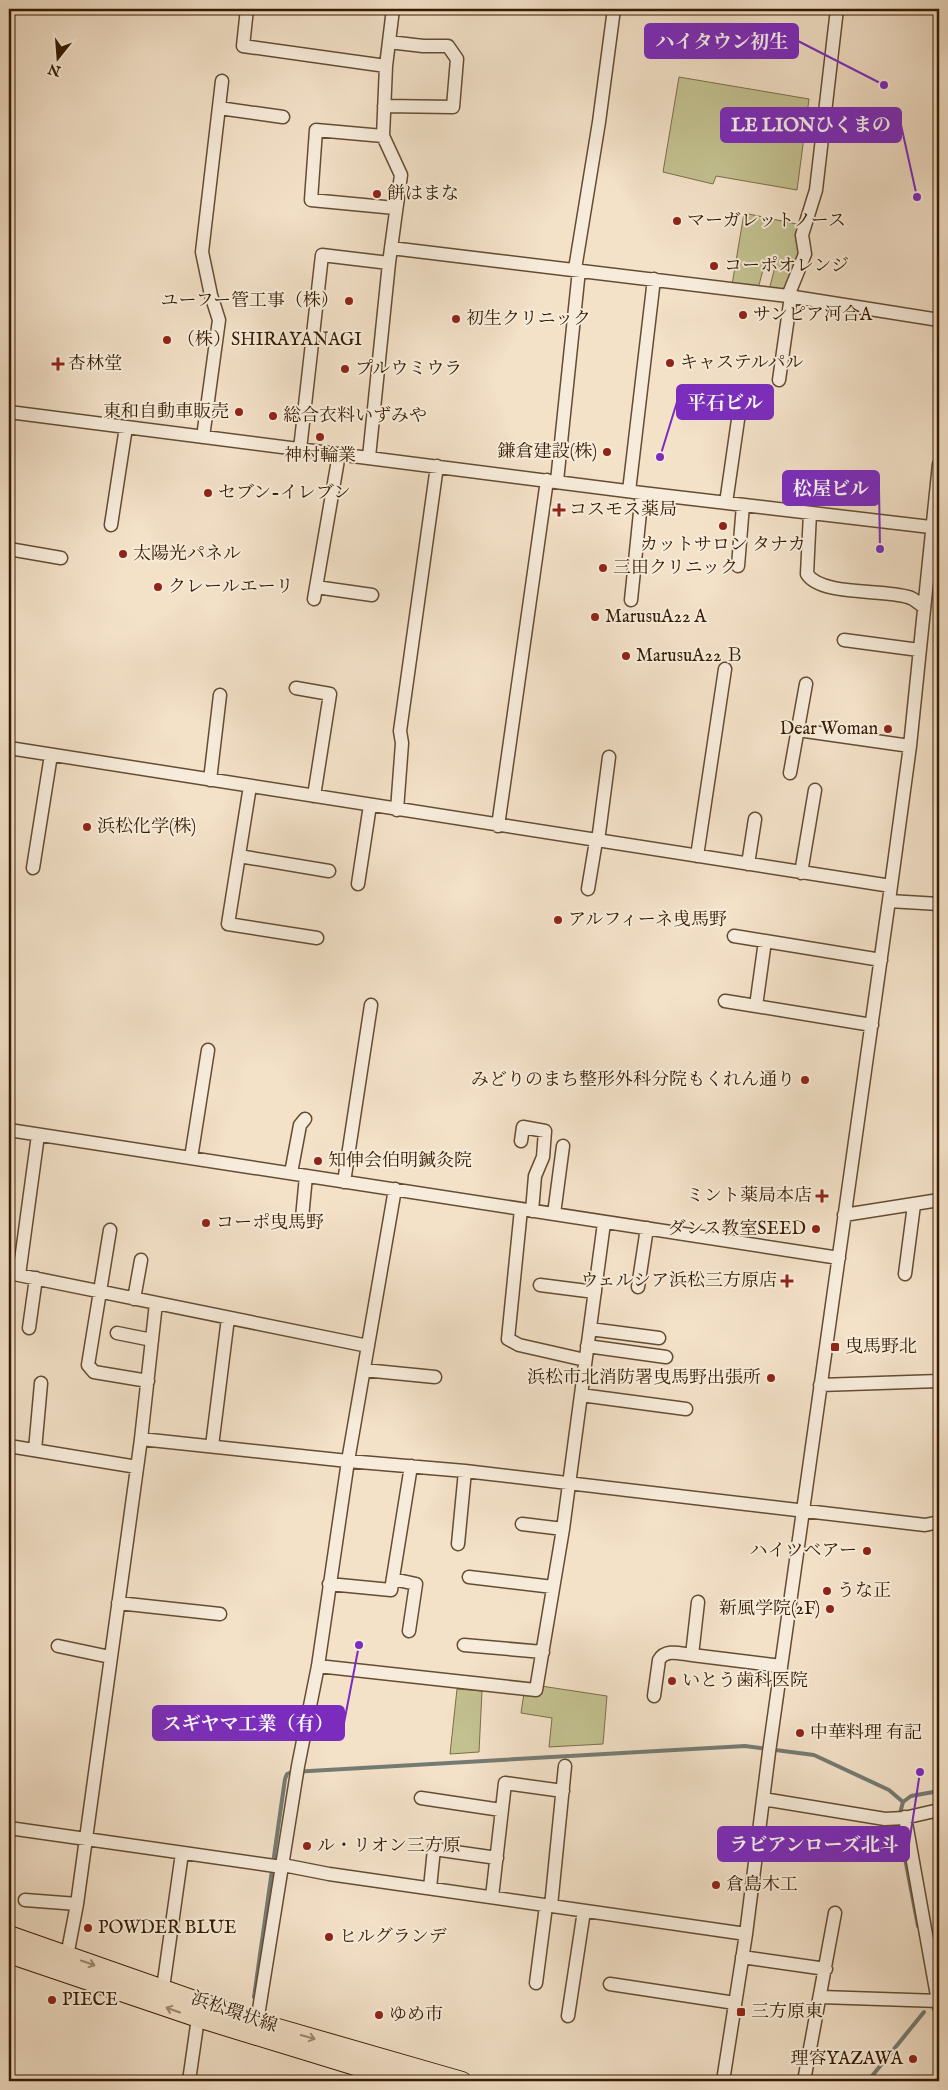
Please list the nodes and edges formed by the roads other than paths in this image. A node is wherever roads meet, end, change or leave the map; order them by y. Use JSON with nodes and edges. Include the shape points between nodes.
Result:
{"nodes":[{"id":1,"x":247,"y":9,"type":"edge"},
{"id":2,"x":393,"y":9,"type":"edge"},
{"id":3,"x":614,"y":9,"type":"edge"},
{"id":4,"x":837,"y":9,"type":"edge"},
{"id":5,"x":389,"y":42,"type":"junction"},
{"id":6,"x":386,"y":66,"type":"junction"},
{"id":7,"x":222,"y":81,"type":"dead end"},
{"id":8,"x":384,"y":106,"type":"junction"},
{"id":9,"x":219,"y":108,"type":"junction"},
{"id":10,"x":283,"y":117,"type":"dead end"},
{"id":11,"x":383,"y":136,"type":"junction"},
{"id":12,"x":395,"y":208,"type":"junction"},
{"id":13,"x":391,"y":248,"type":"junction"},
{"id":14,"x":389,"y":263,"type":"junction"},
{"id":15,"x":577,"y":270,"type":"junction"},
{"id":16,"x":654,"y":279,"type":"junction"},
{"id":17,"x":790,"y":296,"type":"junction"},
{"id":18,"x":939,"y":320,"type":"edge"},
{"id":19,"x":779,"y":380,"type":"dead end"},
{"id":20,"x":740,"y":406,"type":"dead end"},
{"id":21,"x":9,"y":412,"type":"edge"},
{"id":22,"x":126,"y":427,"type":"junction"},
{"id":23,"x":203,"y":437,"type":"junction"},
{"id":24,"x":300,"y":449,"type":"junction"},
{"id":25,"x":339,"y":454,"type":"junction"},
{"id":26,"x":369,"y":457,"type":"junction"},
{"id":27,"x":939,"y":464,"type":"edge"},
{"id":28,"x":437,"y":466,"type":"junction"},
{"id":29,"x":552,"y":480,"type":"junction"},
{"id":30,"x":629,"y":491,"type":"junction"},
{"id":31,"x":642,"y":493,"type":"junction"},
{"id":32,"x":726,"y":503,"type":"junction"},
{"id":33,"x":743,"y":505,"type":"junction"},
{"id":34,"x":810,"y":513,"type":"junction"},
{"id":35,"x":111,"y":525,"type":"dead end"},
{"id":36,"x":935,"y":527,"type":"edge"},
{"id":37,"x":9,"y":549,"type":"edge"},
{"id":38,"x":61,"y":558,"type":"dead end"},
{"id":39,"x":738,"y":566,"type":"dead end"},
{"id":40,"x":372,"y":595,"type":"dead end"},
{"id":41,"x":631,"y":600,"type":"dead end"},
{"id":42,"x":924,"y":607,"type":"junction"},
{"id":43,"x":844,"y":640,"type":"dead end"},
{"id":44,"x":919,"y":650,"type":"junction"},
{"id":45,"x":725,"y":669,"type":"dead end"},
{"id":46,"x":806,"y":684,"type":"dead end"},
{"id":47,"x":296,"y":688,"type":"dead end"},
{"id":48,"x":220,"y":695,"type":"dead end"},
{"id":49,"x":798,"y":730,"type":"junction"},
{"id":50,"x":910,"y":746,"type":"junction"},
{"id":51,"x":9,"y":748,"type":"edge"},
{"id":52,"x":51,"y":755,"type":"junction"},
{"id":53,"x":609,"y":757,"type":"dead end"},
{"id":54,"x":790,"y":773,"type":"dead end"},
{"id":55,"x":210,"y":780,"type":"junction"},
{"id":56,"x":250,"y":786,"type":"junction"},
{"id":57,"x":815,"y":790,"type":"dead end"},
{"id":58,"x":314,"y":796,"type":"junction"},
{"id":59,"x":370,"y":805,"type":"junction"},
{"id":60,"x":397,"y":810,"type":"junction"},
{"id":61,"x":754,"y":818,"type":"dead end"},
{"id":62,"x":498,"y":826,"type":"junction"},
{"id":63,"x":597,"y":841,"type":"junction"},
{"id":64,"x":239,"y":856,"type":"junction"},
{"id":65,"x":697,"y":856,"type":"junction"},
{"id":66,"x":748,"y":864,"type":"junction"},
{"id":67,"x":33,"y":868,"type":"dead end"},
{"id":68,"x":329,"y":871,"type":"dead end"},
{"id":69,"x":801,"y":872,"type":"junction"},
{"id":70,"x":358,"y":884,"type":"dead end"},
{"id":71,"x":891,"y":886,"type":"junction"},
{"id":72,"x":588,"y":889,"type":"dead end"},
{"id":73,"x":889,"y":901,"type":"junction"},
{"id":74,"x":939,"y":904,"type":"edge"},
{"id":75,"x":734,"y":936,"type":"dead end"},
{"id":76,"x":317,"y":938,"type":"dead end"},
{"id":77,"x":766,"y":941,"type":"junction"},
{"id":78,"x":881,"y":960,"type":"junction"},
{"id":79,"x":725,"y":1002,"type":"dead end"},
{"id":80,"x":371,"y":1005,"type":"dead end"},
{"id":81,"x":756,"y":1006,"type":"junction"},
{"id":82,"x":872,"y":1025,"type":"junction"},
{"id":83,"x":208,"y":1050,"type":"dead end"},
{"id":84,"x":305,"y":1119,"type":"dead end"},
{"id":85,"x":9,"y":1130,"type":"edge"},
{"id":86,"x":38,"y":1134,"type":"junction"},
{"id":87,"x":521,"y":1141,"type":"dead end"},
{"id":88,"x":563,"y":1146,"type":"dead end"},
{"id":89,"x":191,"y":1158,"type":"junction"},
{"id":90,"x":291,"y":1173,"type":"junction"},
{"id":91,"x":306,"y":1176,"type":"junction"},
{"id":92,"x":344,"y":1182,"type":"junction"},
{"id":93,"x":395,"y":1190,"type":"junction"},
{"id":94,"x":939,"y":1200,"type":"edge"},
{"id":95,"x":914,"y":1205,"type":"junction"},
{"id":96,"x":526,"y":1210,"type":"junction"},
{"id":97,"x":554,"y":1214,"type":"junction"},
{"id":98,"x":844,"y":1215,"type":"junction"},
{"id":99,"x":302,"y":1218,"type":"dead end"},
{"id":100,"x":604,"y":1223,"type":"junction"},
{"id":101,"x":646,"y":1228,"type":"junction"},
{"id":102,"x":110,"y":1230,"type":"dead end"},
{"id":103,"x":839,"y":1258,"type":"junction"},
{"id":104,"x":141,"y":1260,"type":"dead end"},
{"id":105,"x":14,"y":1274,"type":"edge"},
{"id":106,"x":904,"y":1274,"type":"dead end"},
{"id":107,"x":36,"y":1278,"type":"junction"},
{"id":108,"x":540,"y":1285,"type":"dead end"},
{"id":109,"x":638,"y":1287,"type":"dead end"},
{"id":110,"x":99,"y":1292,"type":"junction"},
{"id":111,"x":595,"y":1292,"type":"junction"},
{"id":112,"x":134,"y":1299,"type":"junction"},
{"id":113,"x":156,"y":1303,"type":"junction"},
{"id":114,"x":228,"y":1318,"type":"junction"},
{"id":115,"x":29,"y":1328,"type":"dead end"},
{"id":116,"x":590,"y":1329,"type":"junction"},
{"id":117,"x":117,"y":1333,"type":"dead end"},
{"id":118,"x":659,"y":1338,"type":"dead end"},
{"id":119,"x":152,"y":1340,"type":"junction"},
{"id":120,"x":368,"y":1346,"type":"junction"},
{"id":121,"x":587,"y":1346,"type":"junction"},
{"id":122,"x":666,"y":1356,"type":"dead end"},
{"id":123,"x":586,"y":1360,"type":"junction"},
{"id":124,"x":364,"y":1370,"type":"junction"},
{"id":125,"x":435,"y":1378,"type":"dead end"},
{"id":126,"x":939,"y":1380,"type":"edge"},
{"id":127,"x":148,"y":1381,"type":"junction"},
{"id":128,"x":41,"y":1383,"type":"dead end"},
{"id":129,"x":820,"y":1386,"type":"junction"},
{"id":130,"x":581,"y":1395,"type":"junction"},
{"id":131,"x":686,"y":1410,"type":"dead end"},
{"id":132,"x":142,"y":1439,"type":"junction"},
{"id":133,"x":9,"y":1446,"type":"edge"},
{"id":134,"x":212,"y":1446,"type":"junction"},
{"id":135,"x":35,"y":1450,"type":"junction"},
{"id":136,"x":348,"y":1461,"type":"junction"},
{"id":137,"x":411,"y":1466,"type":"junction"},
{"id":138,"x":137,"y":1467,"type":"junction"},
{"id":139,"x":465,"y":1471,"type":"junction"},
{"id":140,"x":568,"y":1483,"type":"junction"},
{"id":141,"x":803,"y":1511,"type":"junction"},
{"id":142,"x":939,"y":1522,"type":"edge"},
{"id":143,"x":522,"y":1524,"type":"dead end"},
{"id":144,"x":563,"y":1530,"type":"junction"},
{"id":145,"x":458,"y":1544,"type":"dead end"},
{"id":146,"x":469,"y":1577,"type":"dead end"},
{"id":147,"x":393,"y":1579,"type":"junction"},
{"id":148,"x":329,"y":1584,"type":"junction"},
{"id":149,"x":553,"y":1587,"type":"junction"},
{"id":150,"x":698,"y":1602,"type":"dead end"},
{"id":151,"x":118,"y":1603,"type":"junction"},
{"id":152,"x":220,"y":1614,"type":"dead end"},
{"id":153,"x":409,"y":1631,"type":"dead end"},
{"id":154,"x":464,"y":1645,"type":"dead end"},
{"id":155,"x":58,"y":1646,"type":"dead end"},
{"id":156,"x":543,"y":1652,"type":"junction"},
{"id":157,"x":692,"y":1655,"type":"junction"},
{"id":158,"x":110,"y":1657,"type":"junction"},
{"id":159,"x":318,"y":1666,"type":"junction"},
{"id":160,"x":781,"y":1666,"type":"junction"},
{"id":161,"x":654,"y":1696,"type":"dead end"},
{"id":162,"x":565,"y":1766,"type":"dead end"},
{"id":163,"x":563,"y":1791,"type":"junction"},
{"id":164,"x":421,"y":1798,"type":"dead end"},
{"id":165,"x":763,"y":1800,"type":"junction"},
{"id":166,"x":501,"y":1810,"type":"junction"},
{"id":167,"x":939,"y":1810,"type":"edge"},
{"id":168,"x":904,"y":1818,"type":"junction"},
{"id":169,"x":9,"y":1828,"type":"edge"},
{"id":170,"x":86,"y":1840,"type":"junction"},
{"id":171,"x":182,"y":1853,"type":"junction"},
{"id":172,"x":497,"y":1858,"type":"junction"},
{"id":173,"x":277,"y":1866,"type":"junction"},
{"id":174,"x":430,"y":1888,"type":"junction"},
{"id":175,"x":492,"y":1897,"type":"junction"},
{"id":176,"x":25,"y":1900,"type":"dead end"},
{"id":177,"x":77,"y":1904,"type":"junction"},
{"id":178,"x":548,"y":1906,"type":"junction"},
{"id":179,"x":584,"y":1911,"type":"junction"},
{"id":180,"x":835,"y":1913,"type":"dead end"},
{"id":181,"x":746,"y":1934,"type":"junction"},
{"id":182,"x":9,"y":1935,"type":"edge"},
{"id":183,"x":9,"y":1954,"type":"edge"},
{"id":184,"x":68,"y":1956,"type":"junction"},
{"id":185,"x":742,"y":1957,"type":"junction"},
{"id":186,"x":826,"y":1969,"type":"junction"},
{"id":187,"x":536,"y":1983,"type":"dead end"},
{"id":188,"x":610,"y":1984,"type":"dead end"},
{"id":189,"x":163,"y":1988,"type":"junction"},
{"id":190,"x":821,"y":1997,"type":"junction"},
{"id":191,"x":735,"y":2003,"type":"junction"},
{"id":192,"x":939,"y":2003,"type":"edge"},
{"id":193,"x":568,"y":2016,"type":"dead end"},
{"id":194,"x":198,"y":2018,"type":"junction"},
{"id":195,"x":257,"y":2022,"type":"junction"},
{"id":196,"x":189,"y":2081,"type":"edge"},
{"id":197,"x":404,"y":2081,"type":"edge"},
{"id":198,"x":462,"y":2081,"type":"edge"},
{"id":199,"x":723,"y":2081,"type":"edge"},
{"id":200,"x":804,"y":2081,"type":"edge"}],
"edges":[{"from":1,"to":6,"type":"street","via":[[243,46]]},
{"from":2,"to":5,"type":"street"},
{"from":3,"to":15,"type":"street"},
{"from":4,"to":17,"type":"street","via":[[816,190],[802,235],[805,254]]},
{"from":5,"to":6,"type":"street"},
{"from":5,"to":8,"type":"street","via":[[448,46],[457,59],[453,107]]},
{"from":6,"to":8,"type":"street"},
{"from":7,"to":9,"type":"street"},
{"from":8,"to":11,"type":"street"},
{"from":9,"to":10,"type":"street"},
{"from":9,"to":23,"type":"street","via":[[202,252],[219,320]]},
{"from":11,"to":12,"type":"street","via":[[401,175]]},
{"from":11,"to":12,"type":"street","via":[[316,130],[311,200]]},
{"from":12,"to":13,"type":"street"},
{"from":13,"to":14,"type":"street"},
{"from":13,"to":15,"type":"street"},
{"from":14,"to":24,"type":"street","via":[[322,255]]},
{"from":14,"to":26,"type":"street"},
{"from":15,"to":16,"type":"street"},
{"from":15,"to":29,"type":"street"},
{"from":16,"to":17,"type":"street"},
{"from":16,"to":30,"type":"street"},
{"from":17,"to":18,"type":"street"},
{"from":17,"to":19,"type":"street"},
{"from":20,"to":32,"type":"street"},
{"from":21,"to":22,"type":"street"},
{"from":22,"to":23,"type":"street"},
{"from":22,"to":35,"type":"street"},
{"from":23,"to":24,"type":"street"},
{"from":24,"to":25,"type":"street"},
{"from":25,"to":26,"type":"street"},
{"from":25,"to":40,"type":"street","via":[[315,593]]},
{"from":26,"to":28,"type":"street"},
{"from":27,"to":36,"type":"street"},
{"from":28,"to":29,"type":"street"},
{"from":28,"to":60,"type":"street","via":[[401,722]]},
{"from":29,"to":30,"type":"street"},
{"from":29,"to":62,"type":"street"},
{"from":30,"to":31,"type":"street"},
{"from":31,"to":32,"type":"street"},
{"from":31,"to":41,"type":"street"},
{"from":32,"to":33,"type":"street"},
{"from":33,"to":34,"type":"street"},
{"from":33,"to":39,"type":"street"},
{"from":34,"to":36,"type":"street"},
{"from":34,"to":42,"type":"street","via":[[809,577],[826,586],[910,597]]},
{"from":36,"to":42,"type":"street"},
{"from":37,"to":38,"type":"street"},
{"from":42,"to":44,"type":"street"},
{"from":43,"to":44,"type":"street"},
{"from":44,"to":50,"type":"street"},
{"from":45,"to":65,"type":"street"},
{"from":46,"to":49,"type":"street"},
{"from":47,"to":58,"type":"street","via":[[330,694]]},
{"from":48,"to":55,"type":"street"},
{"from":49,"to":50,"type":"street"},
{"from":49,"to":54,"type":"street"},
{"from":50,"to":71,"type":"street"},
{"from":51,"to":52,"type":"street"},
{"from":52,"to":55,"type":"street"},
{"from":52,"to":67,"type":"street"},
{"from":53,"to":63,"type":"street"},
{"from":55,"to":56,"type":"street"},
{"from":56,"to":58,"type":"street"},
{"from":56,"to":64,"type":"street"},
{"from":57,"to":69,"type":"street"},
{"from":58,"to":59,"type":"street"},
{"from":59,"to":60,"type":"street"},
{"from":59,"to":70,"type":"street"},
{"from":60,"to":62,"type":"street"},
{"from":61,"to":66,"type":"street"},
{"from":62,"to":63,"type":"street"},
{"from":63,"to":65,"type":"street"},
{"from":63,"to":72,"type":"street"},
{"from":64,"to":68,"type":"street"},
{"from":64,"to":76,"type":"street","via":[[228,924]]},
{"from":65,"to":66,"type":"street"},
{"from":66,"to":69,"type":"street"},
{"from":69,"to":71,"type":"street"},
{"from":71,"to":73,"type":"street"},
{"from":73,"to":74,"type":"street"},
{"from":73,"to":78,"type":"street"},
{"from":75,"to":77,"type":"street"},
{"from":77,"to":78,"type":"street"},
{"from":77,"to":81,"type":"street"},
{"from":78,"to":82,"type":"street"},
{"from":79,"to":81,"type":"street"},
{"from":80,"to":92,"type":"street"},
{"from":81,"to":82,"type":"street"},
{"from":82,"to":98,"type":"street"},
{"from":83,"to":89,"type":"street"},
{"from":84,"to":90,"type":"street","via":[[300,1125]]},
{"from":85,"to":86,"type":"street"},
{"from":86,"to":89,"type":"street"},
{"from":86,"to":105,"type":"street"},
{"from":87,"to":96,"type":"street","via":[[523,1127],[545,1131],[543,1158]]},
{"from":88,"to":97,"type":"street"},
{"from":89,"to":90,"type":"street"},
{"from":90,"to":91,"type":"street"},
{"from":91,"to":92,"type":"street"},
{"from":91,"to":99,"type":"street"},
{"from":92,"to":93,"type":"street"},
{"from":93,"to":96,"type":"street"},
{"from":93,"to":120,"type":"street"},
{"from":94,"to":95,"type":"street"},
{"from":95,"to":98,"type":"street"},
{"from":95,"to":106,"type":"street"},
{"from":96,"to":97,"type":"street"},
{"from":96,"to":123,"type":"street","via":[[508,1339],[519,1345]]},
{"from":97,"to":100,"type":"street"},
{"from":98,"to":103,"type":"street"},
{"from":100,"to":101,"type":"street"},
{"from":100,"to":111,"type":"street"},
{"from":101,"to":103,"type":"street"},
{"from":101,"to":109,"type":"street"},
{"from":102,"to":110,"type":"street"},
{"from":103,"to":129,"type":"street"},
{"from":104,"to":112,"type":"street"},
{"from":105,"to":107,"type":"street"},
{"from":107,"to":110,"type":"street"},
{"from":107,"to":115,"type":"street"},
{"from":108,"to":111,"type":"street"},
{"from":110,"to":112,"type":"street"},
{"from":110,"to":127,"type":"street","via":[[88,1365],[94,1372]]},
{"from":111,"to":116,"type":"street"},
{"from":112,"to":113,"type":"street"},
{"from":113,"to":114,"type":"street"},
{"from":113,"to":119,"type":"street"},
{"from":114,"to":120,"type":"street"},
{"from":114,"to":134,"type":"street"},
{"from":116,"to":118,"type":"street"},
{"from":116,"to":121,"type":"street"},
{"from":117,"to":119,"type":"street"},
{"from":119,"to":127,"type":"street"},
{"from":120,"to":124,"type":"street"},
{"from":121,"to":122,"type":"street"},
{"from":121,"to":123,"type":"street"},
{"from":123,"to":130,"type":"street"},
{"from":124,"to":125,"type":"street"},
{"from":124,"to":136,"type":"street"},
{"from":126,"to":129,"type":"street"},
{"from":127,"to":132,"type":"street"},
{"from":128,"to":135,"type":"street"},
{"from":129,"to":141,"type":"street"},
{"from":130,"to":131,"type":"street"},
{"from":130,"to":140,"type":"street"},
{"from":132,"to":134,"type":"street"},
{"from":132,"to":138,"type":"street"},
{"from":133,"to":135,"type":"street"},
{"from":134,"to":136,"type":"street"},
{"from":135,"to":138,"type":"street"},
{"from":136,"to":137,"type":"street"},
{"from":136,"to":148,"type":"street"},
{"from":137,"to":139,"type":"street"},
{"from":137,"to":147,"type":"street"},
{"from":138,"to":151,"type":"street"},
{"from":139,"to":140,"type":"street"},
{"from":139,"to":145,"type":"street"},
{"from":140,"to":141,"type":"street"},
{"from":140,"to":144,"type":"street"},
{"from":141,"to":142,"type":"street","via":[[925,1525]]},
{"from":141,"to":160,"type":"street"},
{"from":143,"to":144,"type":"street"},
{"from":144,"to":149,"type":"street"},
{"from":146,"to":149,"type":"street"},
{"from":147,"to":148,"type":"street","via":[[391,1590]]},
{"from":147,"to":153,"type":"street","via":[[416,1584]]},
{"from":148,"to":159,"type":"street"},
{"from":149,"to":156,"type":"street"},
{"from":150,"to":157,"type":"street"},
{"from":151,"to":152,"type":"street"},
{"from":151,"to":158,"type":"street"},
{"from":154,"to":156,"type":"street"},
{"from":155,"to":158,"type":"street"},
{"from":156,"to":159,"type":"street","via":[[536,1690]]},
{"from":157,"to":160,"type":"street"},
{"from":157,"to":161,"type":"street","via":[[667,1652],[662,1655]]},
{"from":158,"to":170,"type":"street"},
{"from":159,"to":173,"type":"street"},
{"from":160,"to":165,"type":"street"},
{"from":162,"to":163,"type":"street"},
{"from":163,"to":166,"type":"street","via":[[505,1783]]},
{"from":163,"to":178,"type":"street"},
{"from":164,"to":166,"type":"street"},
{"from":165,"to":168,"type":"street","via":[[889,1819]]},
{"from":165,"to":181,"type":"street"},
{"from":166,"to":172,"type":"street"},
{"from":167,"to":168,"type":"street"},
{"from":168,"to":192,"type":"street"},
{"from":169,"to":170,"type":"street"},
{"from":170,"to":171,"type":"street"},
{"from":170,"to":177,"type":"street"},
{"from":171,"to":173,"type":"street"},
{"from":171,"to":189,"type":"street"},
{"from":172,"to":174,"type":"street","via":[[434,1849]]},
{"from":172,"to":175,"type":"street"},
{"from":173,"to":174,"type":"street"},
{"from":173,"to":195,"type":"street"},
{"from":174,"to":175,"type":"street"},
{"from":175,"to":178,"type":"street"},
{"from":176,"to":177,"type":"street"},
{"from":177,"to":184,"type":"street"},
{"from":178,"to":179,"type":"street"},
{"from":178,"to":187,"type":"street"},
{"from":179,"to":181,"type":"street"},
{"from":179,"to":193,"type":"street"},
{"from":180,"to":186,"type":"street"},
{"from":181,"to":185,"type":"street"},
{"from":182,"to":184,"type":"highway","name":"浜松環状線"},
{"from":194,"to":183,"type":"highway","name":"浜松環状線","one_way":true},
{"from":184,"to":189,"type":"highway","name":"浜松環状線","one_way":true},
{"from":185,"to":186,"type":"street"},
{"from":185,"to":191,"type":"street"},
{"from":186,"to":190,"type":"street"},
{"from":188,"to":191,"type":"street"},
{"from":189,"to":195,"type":"highway","name":"浜松環状線"},
{"from":190,"to":192,"type":"street"},
{"from":190,"to":200,"type":"street"},
{"from":191,"to":199,"type":"street"},
{"from":194,"to":196,"type":"street"},
{"from":194,"to":197,"type":"highway","name":"浜松環状線"},
{"from":195,"to":198,"type":"highway","name":"浜松環状線","one_way":true}]}
